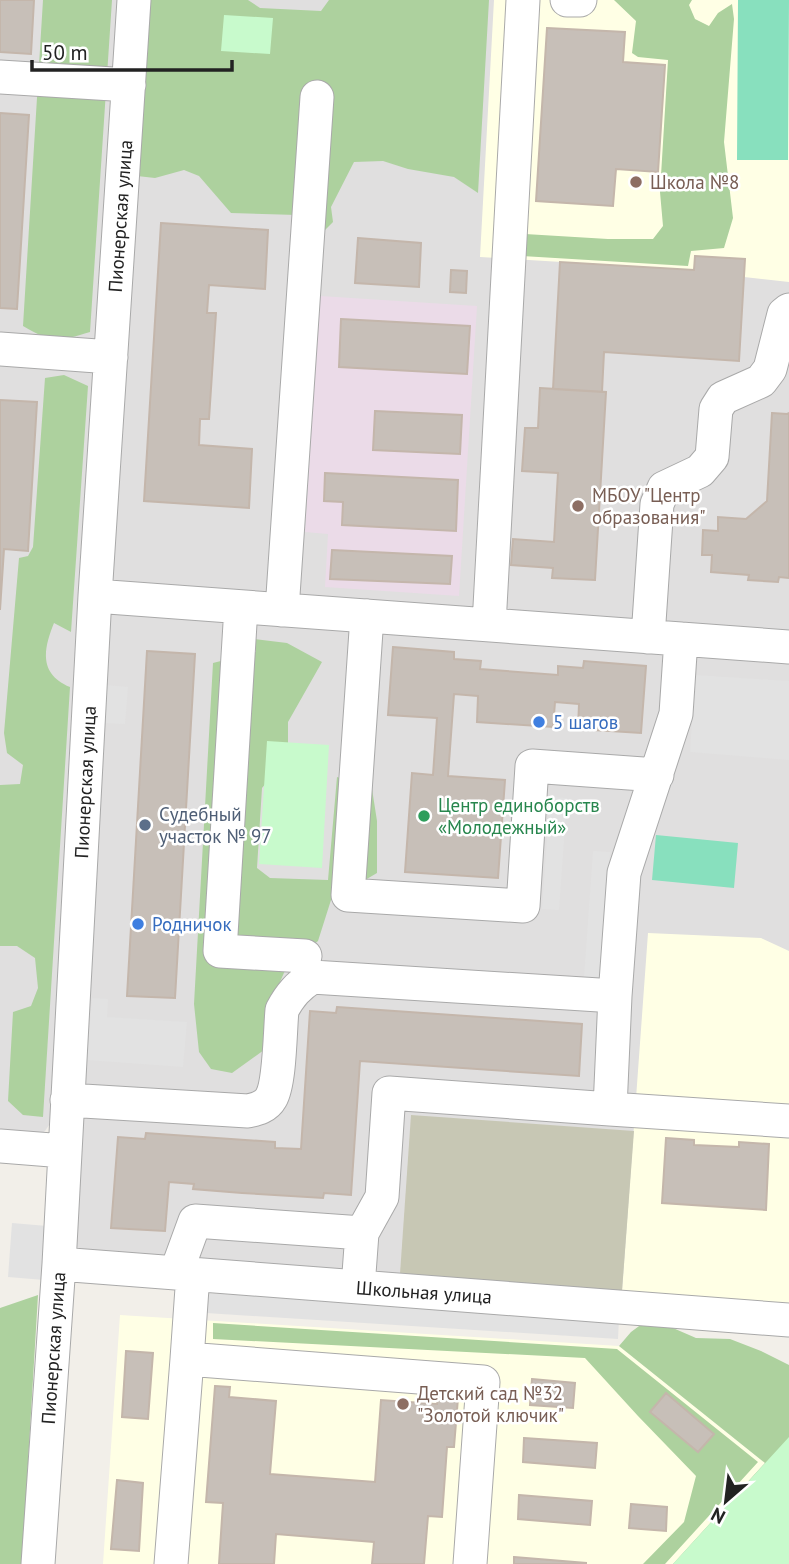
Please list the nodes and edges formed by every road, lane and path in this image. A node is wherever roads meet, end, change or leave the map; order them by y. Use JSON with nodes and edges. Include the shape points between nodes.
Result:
{"nodes":[{"id":1,"x":134,"y":0,"type":"edge"},
{"id":2,"x":523,"y":0,"type":"edge"},
{"id":3,"x":566,"y":0,"type":"edge"},
{"id":4,"x":580,"y":0,"type":"edge"},
{"id":5,"x":0,"y":77,"type":"edge"},
{"id":6,"x":129,"y":85,"type":"junction"},
{"id":7,"x":317,"y":97,"type":"dead end"},
{"id":8,"x":789,"y":310,"type":"edge"},
{"id":9,"x":0,"y":349,"type":"edge"},
{"id":10,"x":111,"y":356,"type":"junction"},
{"id":11,"x":95,"y":596,"type":"junction"},
{"id":12,"x":241,"y":607,"type":"junction"},
{"id":13,"x":282,"y":610,"type":"junction"},
{"id":14,"x":367,"y":616,"type":"junction"},
{"id":15,"x":489,"y":625,"type":"junction"},
{"id":16,"x":648,"y":637,"type":"junction"},
{"id":17,"x":681,"y":639,"type":"junction"},
{"id":18,"x":789,"y":647,"type":"edge"},
{"id":19,"x":657,"y":775,"type":"junction"},
{"id":20,"x":305,"y":956,"type":"dead end"},
{"id":21,"x":615,"y":996,"type":"junction"},
{"id":22,"x":66,"y":1100,"type":"junction"},
{"id":23,"x":610,"y":1109,"type":"junction"},
{"id":24,"x":789,"y":1121,"type":"edge"},
{"id":25,"x":0,"y":1146,"type":"edge"},
{"id":26,"x":65,"y":1151,"type":"junction"},
{"id":27,"x":362,"y":1233,"type":"junction"},
{"id":28,"x":59,"y":1264,"type":"junction"},
{"id":29,"x":184,"y":1273,"type":"junction"},
{"id":30,"x":358,"y":1287,"type":"junction"},
{"id":31,"x":789,"y":1320,"type":"edge"},
{"id":32,"x":187,"y":1359,"type":"junction"},
{"id":33,"x":38,"y":1564,"type":"edge"},
{"id":34,"x":171,"y":1564,"type":"edge"},
{"id":35,"x":470,"y":1564,"type":"edge"}],
"edges":[{"from":1,"to":6,"type":"street","name":"Пионерская улица"},
{"from":2,"to":15,"type":"street"},
{"from":3,"to":4,"type":"street"},
{"from":5,"to":6,"type":"street"},
{"from":6,"to":10,"type":"street","name":"Пионерская улица"},
{"from":7,"to":13,"type":"street"},
{"from":8,"to":16,"type":"street","via":[[784,314],[770,369],[761,381],[723,398],[716,409],[712,457],[700,471],[664,488],[657,504]]},
{"from":9,"to":10,"type":"street"},
{"from":10,"to":11,"type":"street","name":"Пионерская улица"},
{"from":11,"to":12,"type":"street"},
{"from":11,"to":22,"type":"street","name":"Пионерская улица"},
{"from":12,"to":13,"type":"street"},
{"from":12,"to":20,"type":"street","via":[[220,951]]},
{"from":13,"to":14,"type":"street"},
{"from":14,"to":15,"type":"street"},
{"from":14,"to":19,"type":"street","via":[[348,895],[523,906],[532,766]]},
{"from":15,"to":16,"type":"street"},
{"from":16,"to":17,"type":"street"},
{"from":17,"to":18,"type":"street"},
{"from":17,"to":19,"type":"street","via":[[677,714]]},
{"from":19,"to":21,"type":"street","via":[[624,873]]},
{"from":21,"to":22,"type":"street","via":[[312,977],[298,986],[282,1010],[276,1086],[262,1108],[248,1111]]},
{"from":21,"to":23,"type":"street"},
{"from":22,"to":26,"type":"street","name":"Пионерская улица"},
{"from":23,"to":24,"type":"street"},
{"from":23,"to":27,"type":"street","via":[[389,1093],[382,1197]]},
{"from":25,"to":26,"type":"street"},
{"from":26,"to":28,"type":"street","name":"Пионерская улица"},
{"from":27,"to":29,"type":"street","via":[[195,1221]]},
{"from":27,"to":30,"type":"street"},
{"from":28,"to":29,"type":"street","name":"Школьная улица"},
{"from":28,"to":33,"type":"street","name":"Пионерская улица"},
{"from":29,"to":30,"type":"street","name":"Школьная улица"},
{"from":29,"to":32,"type":"street"},
{"from":30,"to":31,"type":"street","name":"Школьная улица"},
{"from":32,"to":34,"type":"street"},
{"from":32,"to":35,"type":"street","via":[[483,1382]]}]}
